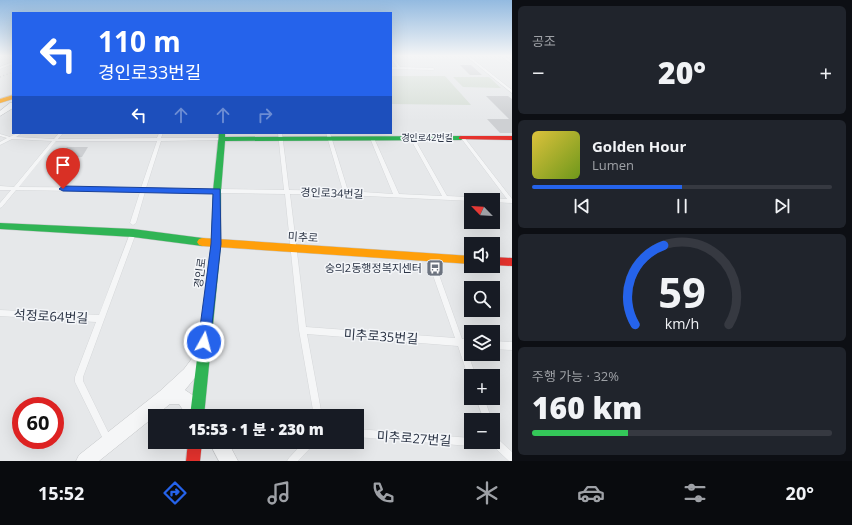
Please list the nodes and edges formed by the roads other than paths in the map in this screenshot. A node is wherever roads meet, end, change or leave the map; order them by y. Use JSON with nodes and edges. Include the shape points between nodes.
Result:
{"nodes":[{"id":1,"x":494,"y":78,"type":"edge"},
{"id":2,"x":507,"y":88,"type":"junction"},
{"id":3,"x":512,"y":88,"type":"edge"},
{"id":4,"x":512,"y":92,"type":"edge"},
{"id":5,"x":12,"y":97,"type":"edge"},
{"id":6,"x":0,"y":101,"type":"edge"},
{"id":7,"x":12,"y":106,"type":"edge"},
{"id":8,"x":0,"y":114,"type":"edge"},
{"id":9,"x":18,"y":134,"type":"edge"},
{"id":10,"x":60,"y":134,"type":"edge"},
{"id":11,"x":119,"y":134,"type":"edge"},
{"id":12,"x":161,"y":134,"type":"edge"},
{"id":13,"x":0,"y":135,"type":"edge"},
{"id":14,"x":329,"y":135,"type":"edge"},
{"id":15,"x":222,"y":136,"type":"edge"},
{"id":16,"x":280,"y":136,"type":"edge"},
{"id":17,"x":10,"y":138,"type":"junction"},
{"id":18,"x":372,"y":138,"type":"junction"},
{"id":19,"x":412,"y":138,"type":"junction"},
{"id":20,"x":463,"y":138,"type":"junction"},
{"id":21,"x":512,"y":138,"type":"edge"},
{"id":22,"x":55,"y":140,"type":"junction"},
{"id":23,"x":116,"y":140,"type":"junction"},
{"id":24,"x":159,"y":140,"type":"junction"},
{"id":25,"x":0,"y":144,"type":"edge"},
{"id":26,"x":0,"y":188,"type":"edge"},
{"id":27,"x":15,"y":188,"type":"junction"},
{"id":28,"x":143,"y":190,"type":"junction"},
{"id":29,"x":217,"y":191,"type":"junction"},
{"id":30,"x":286,"y":192,"type":"junction"},
{"id":31,"x":346,"y":193,"type":"junction"},
{"id":32,"x":397,"y":196,"type":"junction"},
{"id":33,"x":446,"y":198,"type":"junction"},
{"id":34,"x":511,"y":202,"type":"edge"},
{"id":35,"x":0,"y":206,"type":"edge"},
{"id":36,"x":0,"y":226,"type":"edge"},
{"id":37,"x":133,"y":228,"type":"junction"},
{"id":38,"x":216,"y":244,"type":"junction"},
{"id":39,"x":295,"y":248,"type":"junction"},
{"id":40,"x":430,"y":258,"type":"junction"},
{"id":41,"x":464,"y":260,"type":"edge"},
{"id":42,"x":500,"y":261,"type":"edge"},
{"id":43,"x":512,"y":262,"type":"edge"},
{"id":44,"x":0,"y":313,"type":"edge"},
{"id":45,"x":101,"y":319,"type":"junction"},
{"id":46,"x":304,"y":330,"type":"junction"},
{"id":47,"x":459,"y":342,"type":"junction"},
{"id":48,"x":464,"y":342,"type":"edge"},
{"id":49,"x":500,"y":345,"type":"edge"},
{"id":50,"x":512,"y":346,"type":"edge"},
{"id":51,"x":203,"y":356,"type":"junction"},
{"id":52,"x":469,"y":369,"type":"edge"},
{"id":53,"x":166,"y":396,"type":"junction"},
{"id":54,"x":194,"y":409,"type":"edge"},
{"id":55,"x":198,"y":409,"type":"edge"},
{"id":56,"x":317,"y":409,"type":"edge"},
{"id":57,"x":364,"y":434,"type":"edge"},
{"id":58,"x":464,"y":441,"type":"edge"},
{"id":59,"x":109,"y":442,"type":"junction"},
{"id":60,"x":500,"y":447,"type":"edge"},
{"id":61,"x":195,"y":449,"type":"edge"},
{"id":62,"x":222,"y":449,"type":"edge"},
{"id":63,"x":303,"y":449,"type":"edge"},
{"id":64,"x":512,"y":458,"type":"edge"},
{"id":65,"x":85,"y":461,"type":"edge"},
{"id":66,"x":194,"y":461,"type":"edge"},
{"id":67,"x":229,"y":461,"type":"edge"},
{"id":68,"x":292,"y":461,"type":"edge"}],
"edges":[{"from":1,"to":2,"type":"lane"},
{"from":2,"to":3,"type":"lane"},
{"from":2,"to":4,"type":"lane"},
{"from":5,"to":6,"type":"main road"},
{"from":7,"to":8,"type":"street"},
{"from":9,"to":17,"type":"lane"},
{"from":10,"to":22,"type":"lane"},
{"from":11,"to":23,"type":"lane"},
{"from":12,"to":24,"type":"lane"},
{"from":13,"to":17,"type":"lane"},
{"from":14,"to":16,"type":"main road","name":"경인로42번길"},
{"from":14,"to":18,"type":"main road","name":"경인로42번길"},
{"from":14,"to":31,"type":"lane"},
{"from":15,"to":16,"type":"main road","name":"경인로42번길"},
{"from":15,"to":24,"type":"lane"},
{"from":15,"to":29,"type":"main road","name":"경인로"},
{"from":16,"to":30,"type":"lane"},
{"from":17,"to":22,"type":"lane"},
{"from":17,"to":25,"type":"lane"},
{"from":18,"to":19,"type":"main road","name":"경인로42번길"},
{"from":18,"to":32,"type":"lane"},
{"from":19,"to":20,"type":"main road","name":"경인로42번길"},
{"from":19,"to":33,"type":"lane"},
{"from":20,"to":21,"type":"main road","name":"경인로42번길"},
{"from":20,"to":34,"type":"lane"},
{"from":22,"to":23,"type":"lane"},
{"from":22,"to":27,"type":"lane"},
{"from":23,"to":24,"type":"lane"},
{"from":24,"to":28,"type":"lane"},
{"from":26,"to":27,"type":"lane","name":"경인로34번길"},
{"from":27,"to":28,"type":"lane","name":"경인로34번길"},
{"from":27,"to":35,"type":"lane"},
{"from":28,"to":29,"type":"lane","name":"경인로34번길"},
{"from":28,"to":37,"type":"lane"},
{"from":29,"to":30,"type":"lane","name":"경인로34번길"},
{"from":29,"to":38,"type":"main road","name":"경인로"},
{"from":30,"to":31,"type":"lane","name":"경인로34번길"},
{"from":30,"to":39,"type":"lane"},
{"from":31,"to":32,"type":"lane","name":"경인로34번길"},
{"from":32,"to":33,"type":"lane","name":"경인로34번길"},
{"from":33,"to":34,"type":"lane","name":"경인로34번길"},
{"from":36,"to":37,"type":"main road","name":"미추로"},
{"from":37,"to":38,"type":"main road","name":"미추로"},
{"from":37,"to":45,"type":"lane"},
{"from":38,"to":39,"type":"main road","name":"미추로"},
{"from":38,"to":51,"type":"main road","name":"경인로"},
{"from":39,"to":40,"type":"main road","name":"미추로"},
{"from":39,"to":46,"type":"lane"},
{"from":40,"to":41,"type":"main road","name":"미추로"},
{"from":40,"to":47,"type":"lane"},
{"from":42,"to":43,"type":"main road"},
{"from":44,"to":45,"type":"lane","name":"석정로64번길"},
{"from":45,"to":59,"type":"lane","via":[[79,382]]},
{"from":46,"to":47,"type":"lane","name":"미추로35번길"},
{"from":46,"to":56,"type":"lane"},
{"from":47,"to":48,"type":"lane","name":"미추로35번길"},
{"from":47,"to":52,"type":"lane"},
{"from":49,"to":50,"type":"lane"},
{"from":51,"to":53,"type":"street"},
{"from":51,"to":55,"type":"main road","name":"경인로"},
{"from":53,"to":54,"type":"street","via":[[182,396]]},
{"from":53,"to":59,"type":"street"},
{"from":57,"to":58,"type":"lane","name":"미추로27번길"},
{"from":59,"to":65,"type":"street"},
{"from":60,"to":64,"type":"lane"},
{"from":61,"to":66,"type":"main road"},
{"from":62,"to":67,"type":"street"},
{"from":63,"to":68,"type":"lane"}]}
